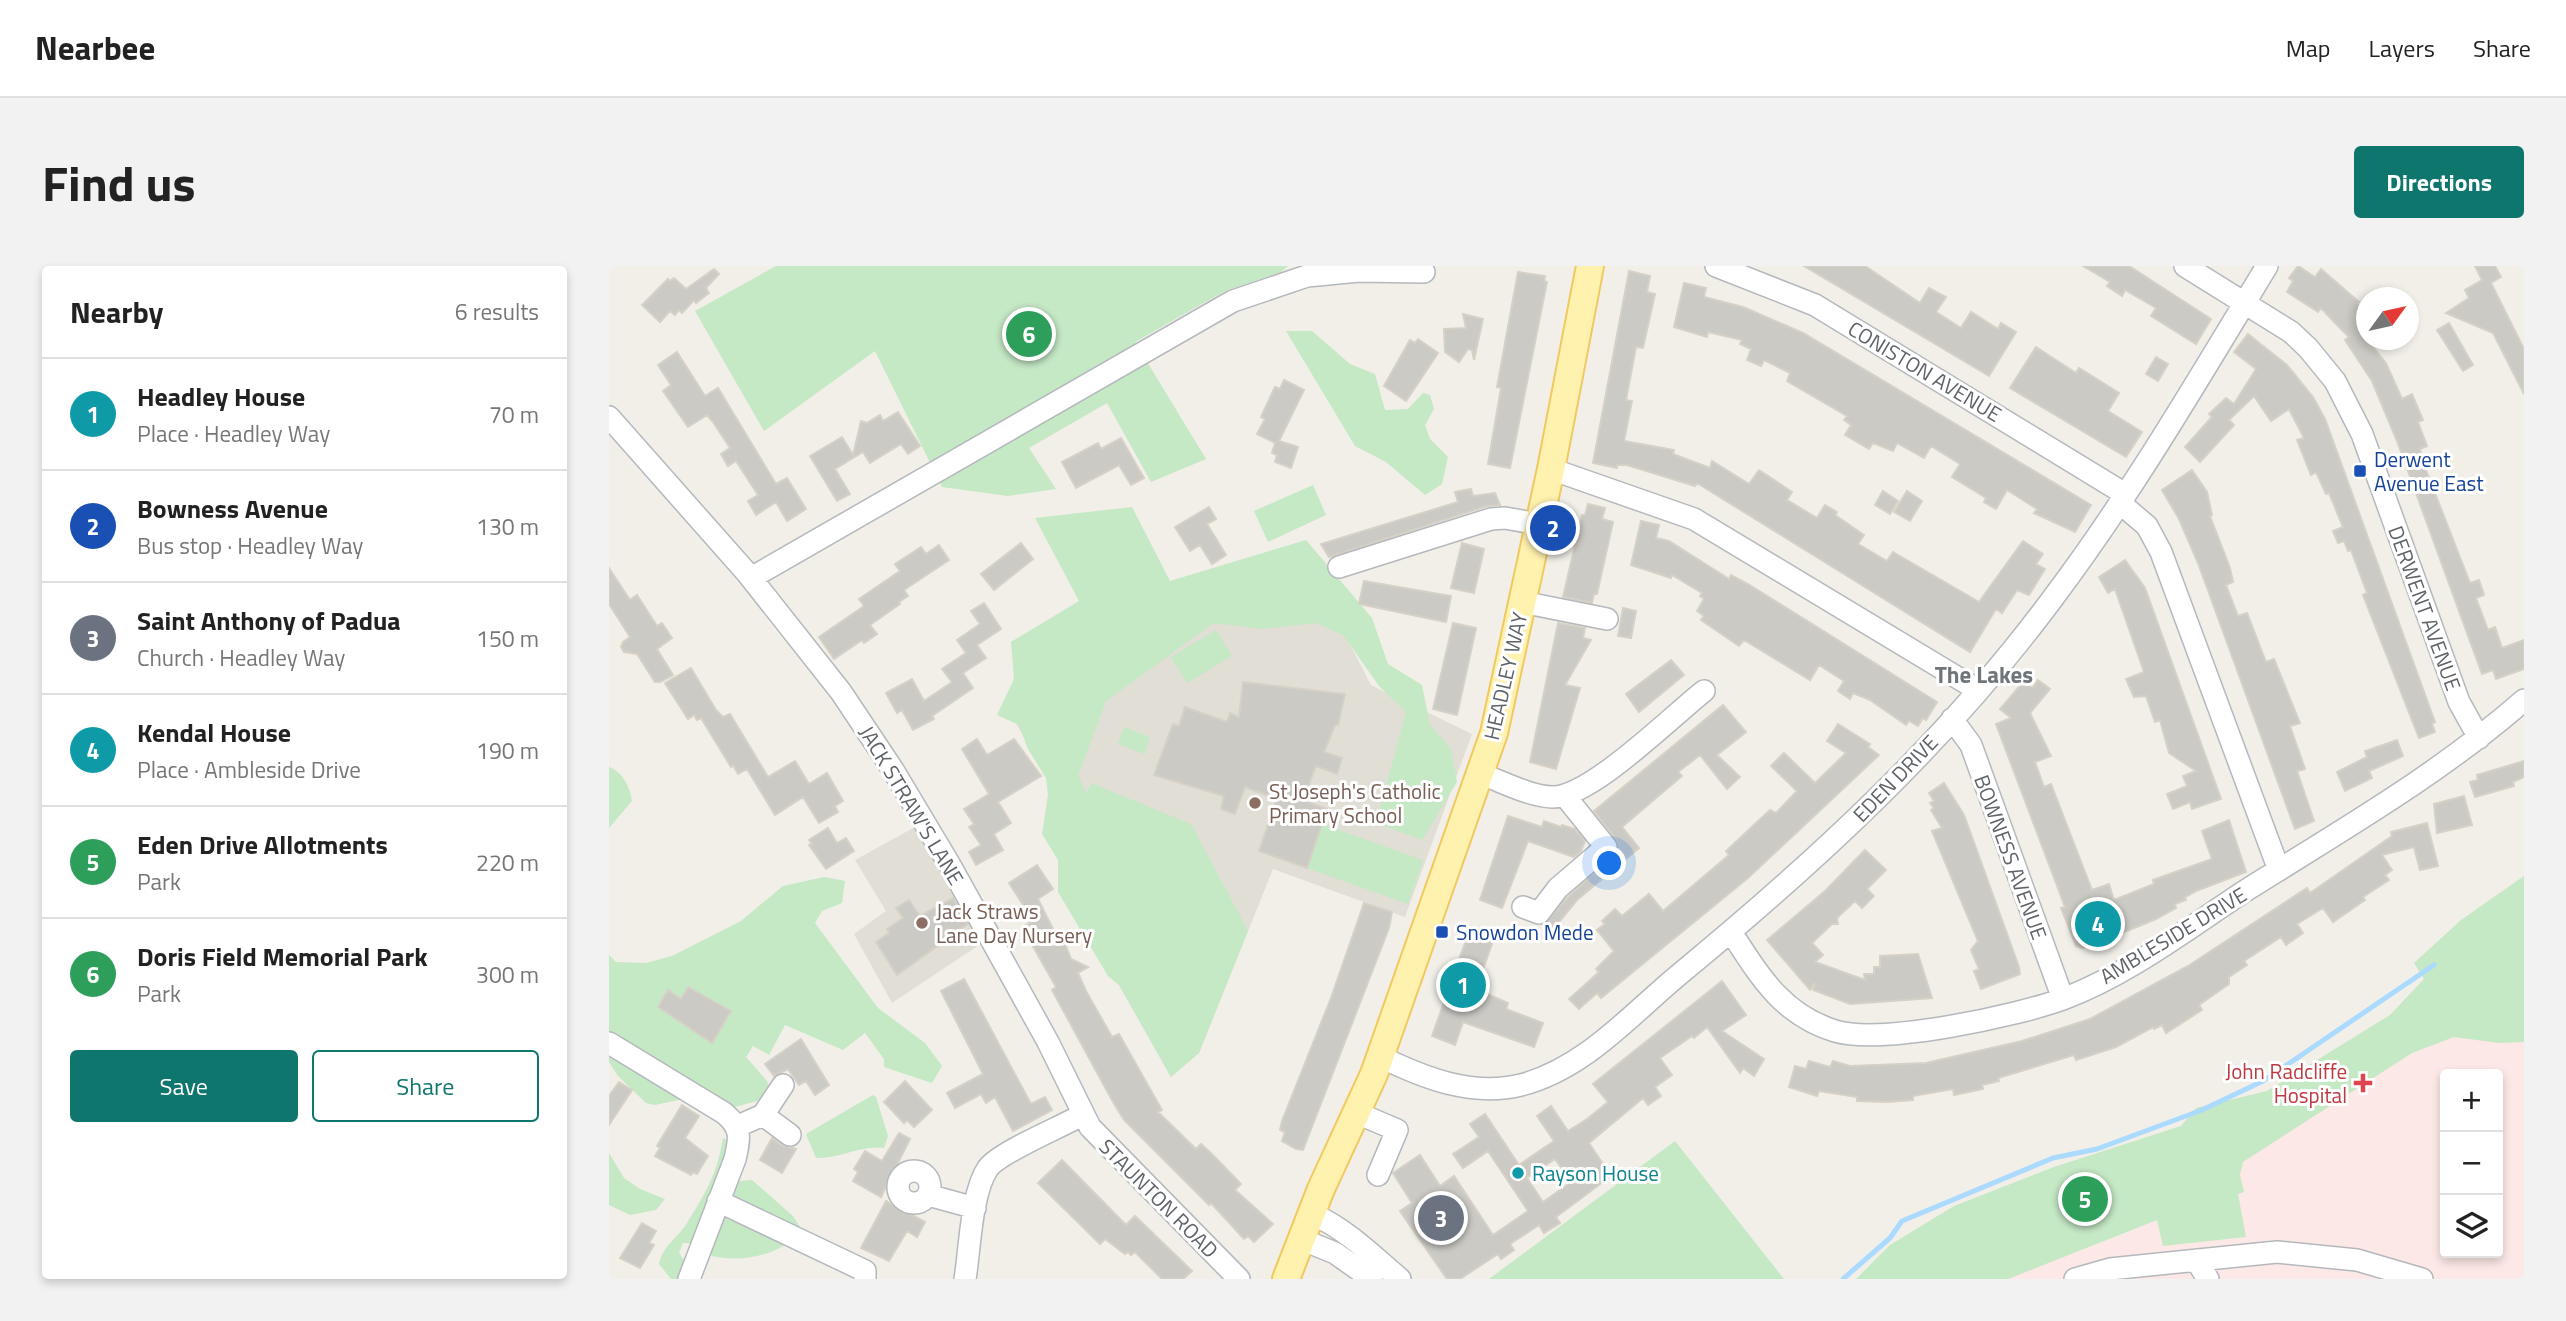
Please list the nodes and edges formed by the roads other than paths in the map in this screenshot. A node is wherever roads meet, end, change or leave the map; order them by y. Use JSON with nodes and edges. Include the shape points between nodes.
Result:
{"nodes":[{"id":1,"x":1590,"y":266,"type":"edge"},
{"id":2,"x":1716,"y":266,"type":"edge"},
{"id":3,"x":2185,"y":266,"type":"edge"},
{"id":4,"x":2267,"y":266,"type":"edge"},
{"id":5,"x":1424,"y":272,"type":"dead end"},
{"id":6,"x":2245,"y":302,"type":"junction"},
{"id":7,"x":609,"y":417,"type":"edge"},
{"id":8,"x":1551,"y":469,"type":"junction"},
{"id":9,"x":2123,"y":499,"type":"junction"},
{"id":10,"x":1539,"y":524,"type":"junction"},
{"id":11,"x":1339,"y":567,"type":"dead end"},
{"id":12,"x":751,"y":578,"type":"junction"},
{"id":13,"x":1522,"y":602,"type":"junction"},
{"id":14,"x":1607,"y":619,"type":"dead end"},
{"id":15,"x":1978,"y":690,"type":"junction"},
{"id":16,"x":1704,"y":691,"type":"dead end"},
{"id":17,"x":2524,"y":700,"type":"edge"},
{"id":18,"x":1952,"y":719,"type":"junction"},
{"id":19,"x":2479,"y":738,"type":"junction"},
{"id":20,"x":1481,"y":774,"type":"junction"},
{"id":21,"x":1566,"y":796,"type":"junction"},
{"id":22,"x":2279,"y":870,"type":"junction"},
{"id":23,"x":1523,"y":907,"type":"dead end"},
{"id":24,"x":1731,"y":932,"type":"junction"},
{"id":25,"x":2063,"y":999,"type":"junction"},
{"id":26,"x":609,"y":1042,"type":"edge"},
{"id":27,"x":1378,"y":1065,"type":"junction"},
{"id":28,"x":783,"y":1086,"type":"dead end"},
{"id":29,"x":763,"y":1115,"type":"junction"},
{"id":30,"x":1082,"y":1115,"type":"junction"},
{"id":31,"x":1361,"y":1115,"type":"junction"},
{"id":32,"x":738,"y":1126,"type":"junction"},
{"id":33,"x":790,"y":1135,"type":"dead end"},
{"id":34,"x":1377,"y":1175,"type":"dead end"},
{"id":35,"x":928,"y":1195,"type":"dead end"},
{"id":36,"x":718,"y":1201,"type":"junction"},
{"id":37,"x":975,"y":1208,"type":"junction"},
{"id":38,"x":1319,"y":1217,"type":"junction"},
{"id":39,"x":1310,"y":1243,"type":"junction"},
{"id":40,"x":2196,"y":1260,"type":"junction"},
{"id":41,"x":870,"y":1276,"type":"edge"},
{"id":42,"x":689,"y":1279,"type":"edge"},
{"id":43,"x":965,"y":1279,"type":"edge"},
{"id":44,"x":1239,"y":1279,"type":"edge"},
{"id":45,"x":1286,"y":1279,"type":"edge"},
{"id":46,"x":1305,"y":1279,"type":"edge"},
{"id":47,"x":1372,"y":1279,"type":"edge"},
{"id":48,"x":1400,"y":1279,"type":"edge"},
{"id":49,"x":2075,"y":1279,"type":"edge"},
{"id":50,"x":2208,"y":1279,"type":"edge"},
{"id":51,"x":2422,"y":1279,"type":"edge"}],
"edges":[{"from":1,"to":8,"type":"main road","name":"HEADLEY WAY"},
{"from":2,"to":9,"type":"street","name":"CONISTON AVENUE","via":[[1815,304]]},
{"from":3,"to":6,"type":"street","name":"DERWENT AVENUE"},
{"from":4,"to":6,"type":"street","name":"EDEN DRIVE"},
{"from":5,"to":12,"type":"street","via":[[1307,276],[1233,301]]},
{"from":6,"to":9,"type":"street","name":"EDEN DRIVE"},
{"from":6,"to":19,"type":"street","name":"DERWENT AVENUE","via":[[2308,348],[2347,401],[2459,702]]},
{"from":7,"to":12,"type":"street","name":"JACK STRAW'S LANE"},
{"from":8,"to":10,"type":"main road","name":"HEADLEY WAY"},
{"from":8,"to":15,"type":"street","via":[[1694,519]]},
{"from":9,"to":15,"type":"street","name":"EDEN DRIVE","via":[[2053,599]]},
{"from":9,"to":22,"type":"street","name":"CONISTON AVENUE","via":[[2155,539]]},
{"from":10,"to":11,"type":"street","via":[[1491,519]]},
{"from":10,"to":13,"type":"main road","name":"HEADLEY WAY"},
{"from":12,"to":30,"type":"street","name":"JACK STRAW'S LANE","via":[[841,692],[893,769],[1048,1042]]},
{"from":13,"to":14,"type":"street"},
{"from":13,"to":20,"type":"main road","name":"HEADLEY WAY"},
{"from":15,"to":18,"type":"street","name":"EDEN DRIVE"},
{"from":16,"to":21,"type":"street","via":[[1631,739],[1601,776]]},
{"from":17,"to":19,"type":"street","name":"AMBLESIDE DRIVE"},
{"from":18,"to":24,"type":"street","name":"EDEN DRIVE","via":[[1864,811]]},
{"from":18,"to":25,"type":"street","name":"BOWNESS AVENUE","via":[[1971,745]]},
{"from":19,"to":22,"type":"street","name":"AMBLESIDE DRIVE"},
{"from":20,"to":21,"type":"street","via":[[1541,796]]},
{"from":20,"to":27,"type":"main road","name":"HEADLEY WAY"},
{"from":21,"to":23,"type":"street","via":[[1610,853],[1558,888],[1539,913]]},
{"from":22,"to":25,"type":"street","name":"AMBLESIDE DRIVE","via":[[2144,957]]},
{"from":24,"to":25,"type":"street","name":"AMBLESIDE DRIVE","via":[[1784,1004],[1809,1021],[1850,1034],[1929,1029]]},
{"from":24,"to":27,"type":"street","name":"EDEN DRIVE","via":[[1576,1063],[1555,1074],[1519,1085],[1480,1089]]},
{"from":26,"to":32,"type":"street"},
{"from":27,"to":31,"type":"main road","name":"HEADLEY WAY"},
{"from":28,"to":29,"type":"street"},
{"from":29,"to":32,"type":"street"},
{"from":29,"to":33,"type":"street"},
{"from":30,"to":37,"type":"street","via":[[993,1163],[981,1183]]},
{"from":30,"to":44,"type":"street","name":"STAUNTON ROAD"},
{"from":31,"to":34,"type":"street","via":[[1397,1130]]},
{"from":31,"to":38,"type":"main road","name":"HEADLEY WAY"},
{"from":32,"to":36,"type":"street","via":[[735,1160]]},
{"from":35,"to":37,"type":"street"},
{"from":36,"to":41,"type":"street"},
{"from":36,"to":42,"type":"street"},
{"from":37,"to":43,"type":"street"},
{"from":38,"to":39,"type":"main road","name":"HEADLEY WAY"},
{"from":38,"to":48,"type":"street"},
{"from":39,"to":45,"type":"main road","name":"HEADLEY WAY"},
{"from":39,"to":46,"type":"main road","name":"HEADLEY WAY"},
{"from":39,"to":47,"type":"street"},
{"from":40,"to":49,"type":"street","via":[[2111,1269]]},
{"from":40,"to":50,"type":"street"},
{"from":40,"to":51,"type":"street","via":[[2277,1252],[2336,1256]]}]}
